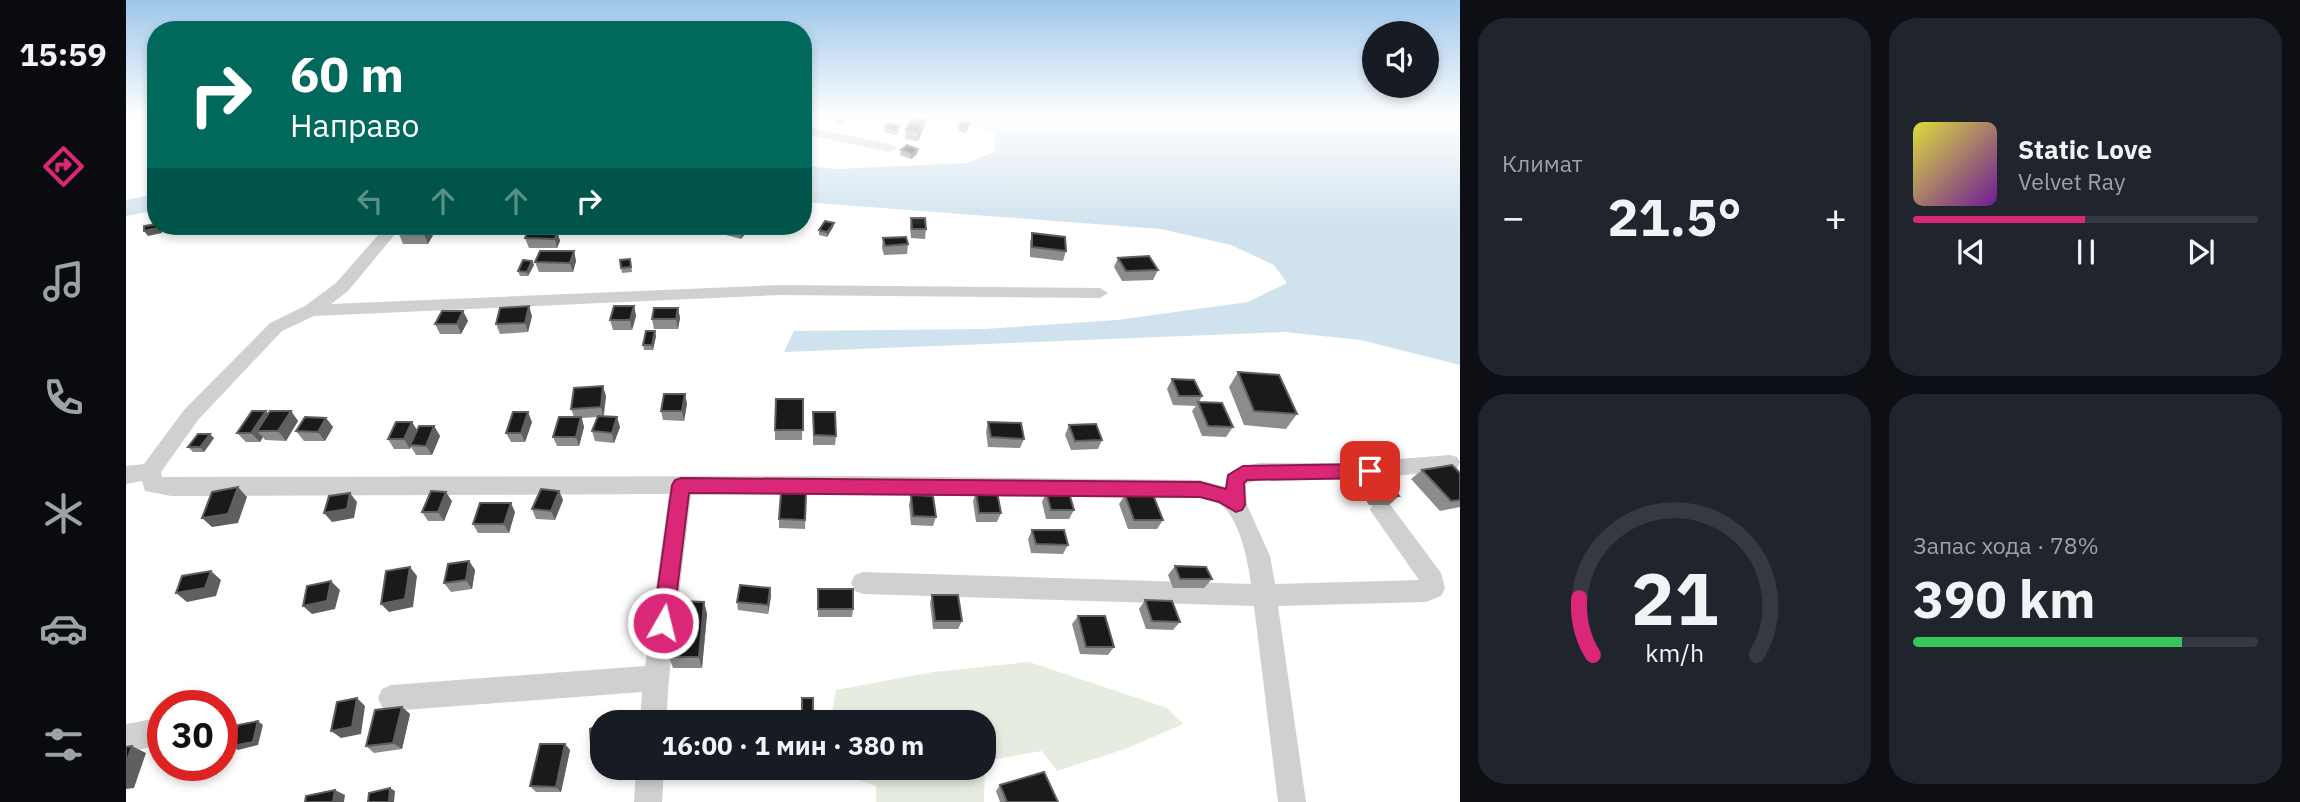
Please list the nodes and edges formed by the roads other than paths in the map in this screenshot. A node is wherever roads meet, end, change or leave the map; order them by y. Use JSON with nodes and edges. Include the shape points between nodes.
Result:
{"nodes":[{"id":1,"x":386,"y":235,"type":"edge"},
{"id":2,"x":1100,"y":293,"type":"dead end"},
{"id":3,"x":311,"y":310,"type":"junction"},
{"id":4,"x":1450,"y":463,"type":"edge"},
{"id":5,"x":150,"y":471,"type":"junction"},
{"id":6,"x":126,"y":475,"type":"edge"},
{"id":7,"x":681,"y":485,"type":"junction"},
{"id":8,"x":1236,"y":505,"type":"junction"},
{"id":9,"x":1381,"y":510,"type":"dead end"},
{"id":10,"x":863,"y":583,"type":"dead end"},
{"id":11,"x":1265,"y":594,"type":"junction"},
{"id":12,"x":656,"y":678,"type":"junction"},
{"id":13,"x":391,"y":698,"type":"dead end"},
{"id":14,"x":654,"y":710,"type":"edge"},
{"id":15,"x":147,"y":734,"type":"edge"},
{"id":16,"x":126,"y":738,"type":"edge"},
{"id":17,"x":649,"y":780,"type":"edge"},
{"id":18,"x":648,"y":802,"type":"edge"},
{"id":19,"x":1292,"y":802,"type":"edge"}],
"edges":[{"from":1,"to":3,"type":"street","via":[[342,288]]},
{"from":2,"to":3,"type":"street","via":[[780,290]]},
{"from":3,"to":5,"type":"street","via":[[276,327],[191,415]]},
{"from":4,"to":8,"type":"street","via":[[1328,474],[1243,473],[1235,480]]},
{"from":5,"to":6,"type":"street"},
{"from":5,"to":7,"type":"street","via":[[153,485],[171,487]]},
{"from":7,"to":8,"type":"street","via":[[1200,489],[1225,496]]},
{"from":7,"to":12,"type":"street"},
{"from":8,"to":11,"type":"street","via":[[1259,556]]},
{"from":9,"to":11,"type":"street","via":[[1433,581],[1433,588]]},
{"from":10,"to":11,"type":"street"},
{"from":11,"to":19,"type":"street"},
{"from":12,"to":13,"type":"street"},
{"from":12,"to":14,"type":"street"},
{"from":15,"to":16,"type":"street"},
{"from":17,"to":18,"type":"street"}]}
